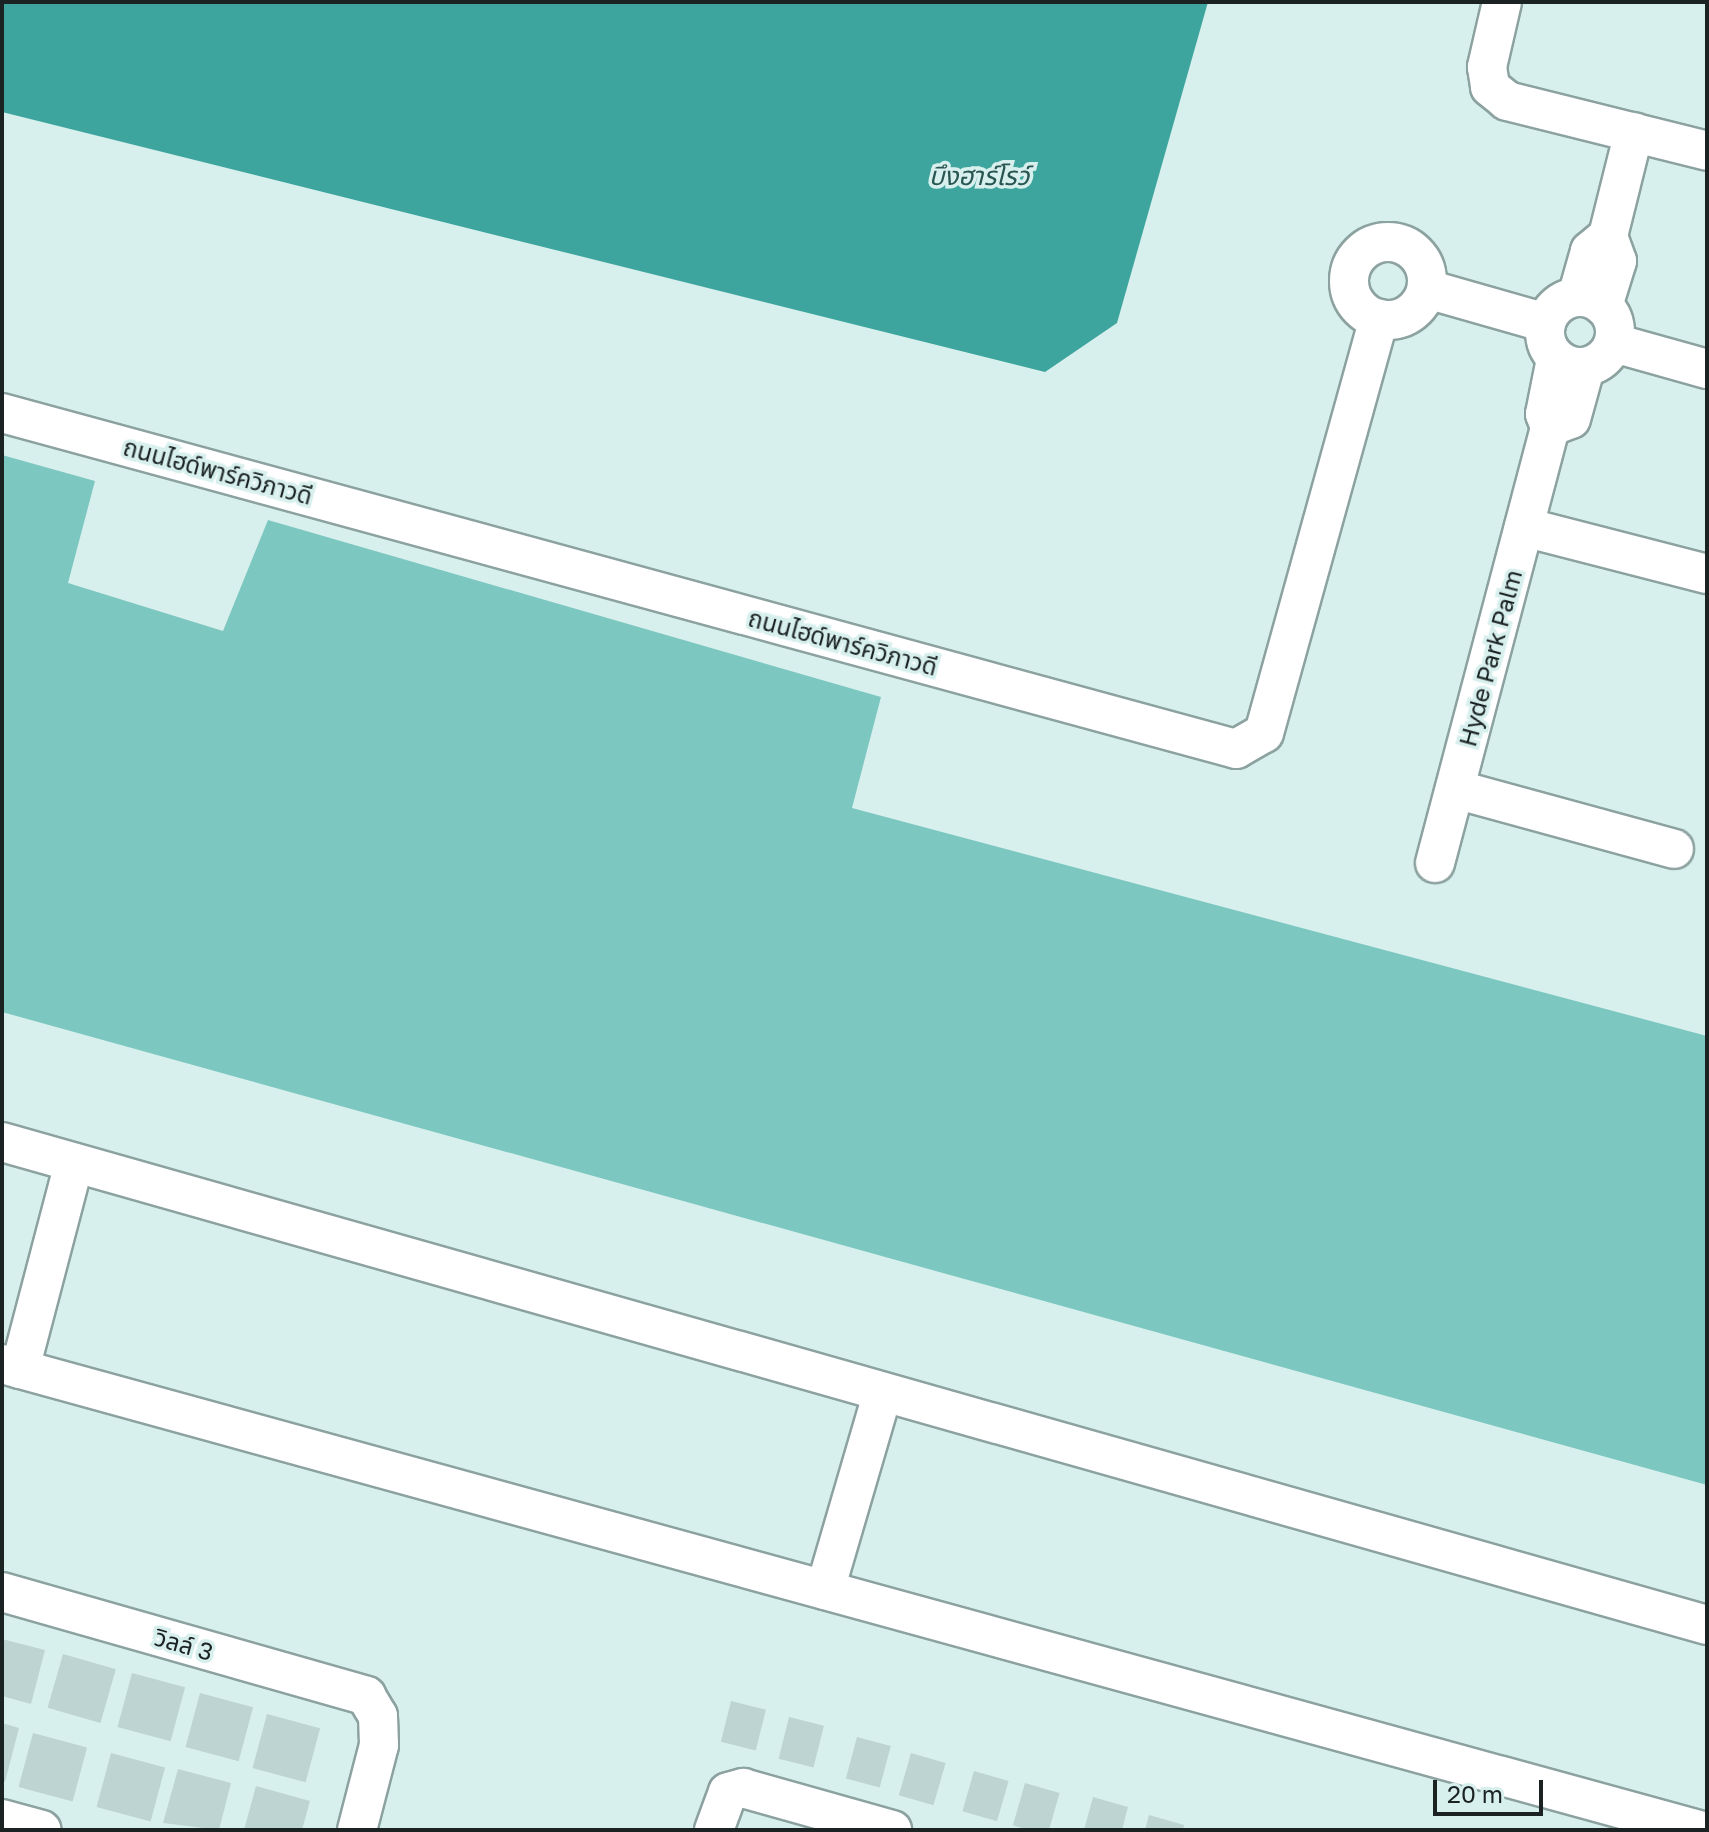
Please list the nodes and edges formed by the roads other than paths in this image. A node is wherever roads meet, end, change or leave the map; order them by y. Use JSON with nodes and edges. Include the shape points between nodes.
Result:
{"nodes":[{"id":1,"x":1502,"y":2,"type":"edge"},
{"id":2,"x":1634,"y":132,"type":"junction"},
{"id":3,"x":1707,"y":151,"type":"edge"},
{"id":4,"x":1427,"y":289,"type":"junction"},
{"id":5,"x":1590,"y":302,"type":"junction"},
{"id":6,"x":1379,"y":319,"type":"junction"},
{"id":7,"x":1546,"y":323,"type":"junction"},
{"id":8,"x":1614,"y":343,"type":"junction"},
{"id":9,"x":1570,"y":363,"type":"junction"},
{"id":10,"x":1707,"y":369,"type":"edge"},
{"id":11,"x":2,"y":413,"type":"edge"},
{"id":12,"x":1524,"y":527,"type":"junction"},
{"id":13,"x":1707,"y":574,"type":"edge"},
{"id":14,"x":1455,"y":789,"type":"junction"},
{"id":15,"x":1674,"y":849,"type":"dead end"},
{"id":16,"x":1435,"y":863,"type":"dead end"},
{"id":17,"x":2,"y":1142,"type":"edge"},
{"id":18,"x":74,"y":1163,"type":"junction"},
{"id":19,"x":11,"y":1366,"type":"edge"},
{"id":20,"x":883,"y":1392,"type":"junction"},
{"id":21,"x":825,"y":1590,"type":"junction"},
{"id":22,"x":2,"y":1592,"type":"edge"},
{"id":23,"x":1707,"y":1625,"type":"edge"},
{"id":24,"x":2,"y":1819,"type":"edge"},
{"id":25,"x":42,"y":1830,"type":"edge"},
{"id":26,"x":357,"y":1830,"type":"edge"},
{"id":27,"x":714,"y":1830,"type":"edge"},
{"id":28,"x":892,"y":1830,"type":"edge"},
{"id":29,"x":1699,"y":1830,"type":"edge"}],
"edges":[{"from":1,"to":2,"type":"street","via":[[1490,87],[1507,101]]},
{"from":2,"to":3,"type":"street"},
{"from":2,"to":5,"type":"street","via":[[1608,236],[1590,251]]},
{"from":4,"to":6,"type":"street","via":[[1409,314]]},
{"from":4,"to":6,"type":"street","via":[[1428,274],[1412,249],[1382,242],[1368,247],[1350,271],[1349,287],[1365,313]]},
{"from":4,"to":7,"type":"street"},
{"from":5,"to":7,"type":"street","via":[[1563,301]]},
{"from":5,"to":8,"type":"street"},
{"from":6,"to":11,"type":"street","name":"ถนนไฮด์พาร์ควิภาวดี","via":[[1264,733],[1236,749]]},
{"from":7,"to":9,"type":"street"},
{"from":8,"to":9,"type":"street"},
{"from":8,"to":10,"type":"street"},
{"from":9,"to":12,"type":"street","name":"Hyde Park Palm","via":[[1571,419],[1550,427]]},
{"from":12,"to":13,"type":"street"},
{"from":12,"to":14,"type":"street","name":"Hyde Park Palm"},
{"from":14,"to":15,"type":"street"},
{"from":14,"to":16,"type":"street","name":"Hyde Park Palm"},
{"from":17,"to":18,"type":"street"},
{"from":18,"to":19,"type":"street"},
{"from":18,"to":20,"type":"street"},
{"from":19,"to":21,"type":"street"},
{"from":20,"to":21,"type":"street"},
{"from":20,"to":23,"type":"street"},
{"from":21,"to":29,"type":"street"},
{"from":22,"to":26,"type":"street","name":"วิลล์ 3","via":[[366,1696],[378,1716],[379,1745]]},
{"from":24,"to":25,"type":"street"},
{"from":27,"to":28,"type":"street","via":[[728,1792],[743,1788]]}]}
